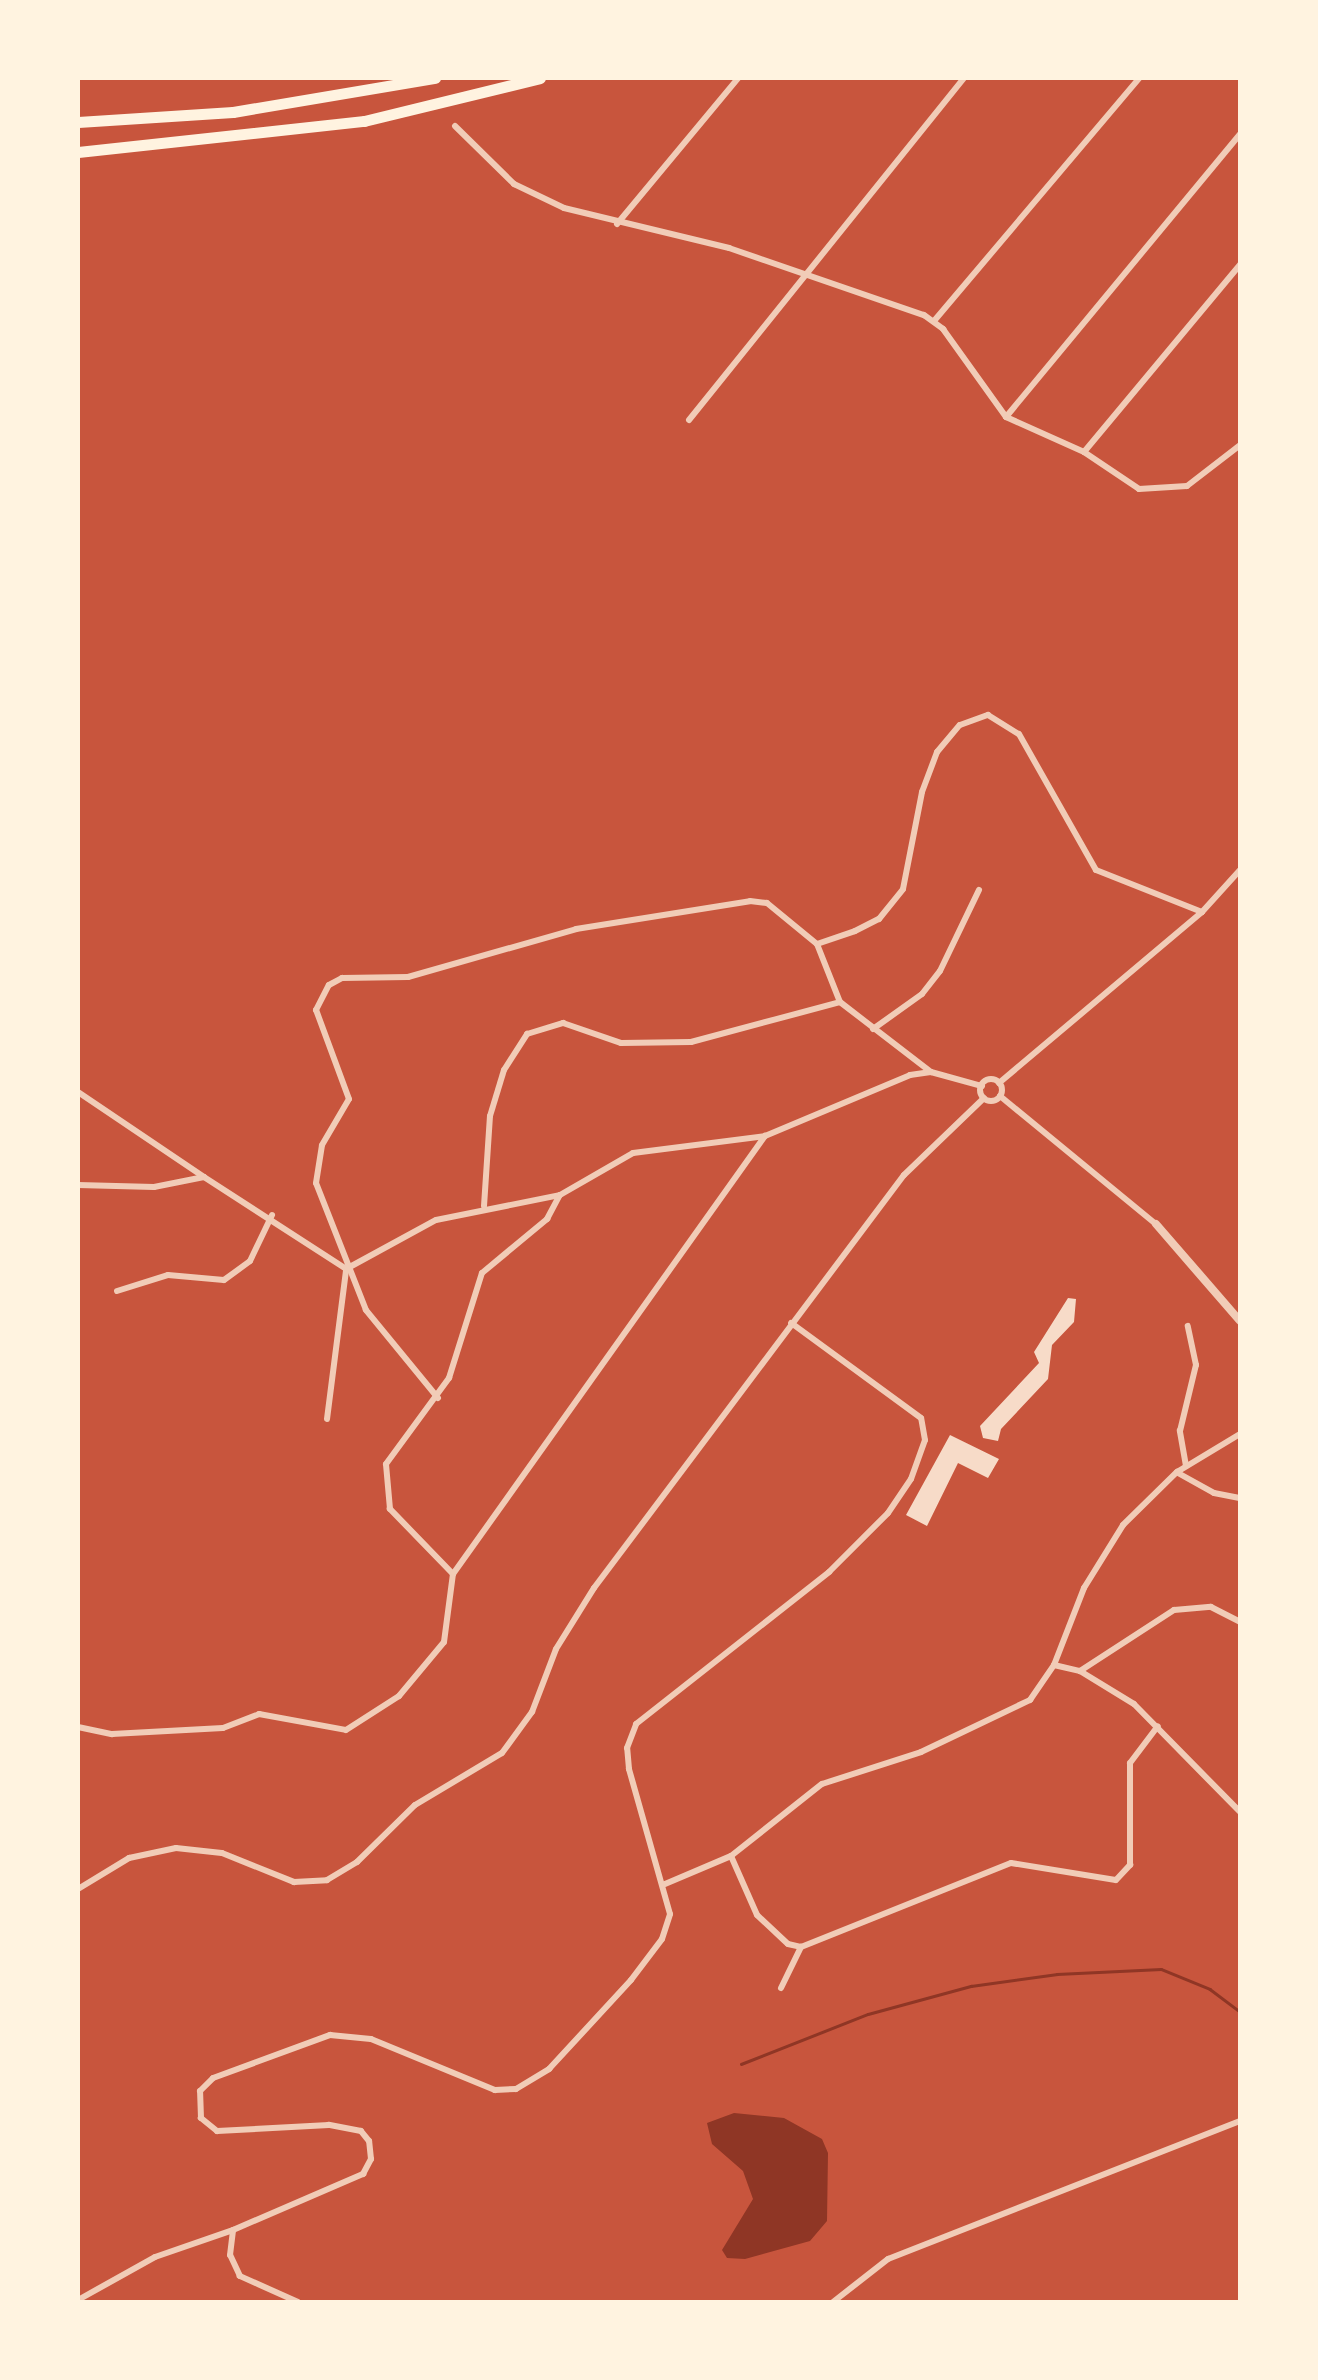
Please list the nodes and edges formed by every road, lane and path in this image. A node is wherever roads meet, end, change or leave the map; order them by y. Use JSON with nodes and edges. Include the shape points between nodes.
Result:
{"nodes":[{"id":1,"x":435,"y":78,"type":"edge"},
{"id":2,"x":540,"y":78,"type":"edge"},
{"id":3,"x":738,"y":78,"type":"edge"},
{"id":4,"x":964,"y":78,"type":"edge"},
{"id":5,"x":1138,"y":78,"type":"edge"},
{"id":6,"x":78,"y":122,"type":"edge"},
{"id":7,"x":455,"y":126,"type":"dead end"},
{"id":8,"x":1240,"y":134,"type":"edge"},
{"id":9,"x":78,"y":152,"type":"edge"},
{"id":10,"x":617,"y":224,"type":"junction"},
{"id":11,"x":1240,"y":265,"type":"edge"},
{"id":12,"x":806,"y":274,"type":"junction"},
{"id":13,"x":934,"y":321,"type":"junction"},
{"id":14,"x":1006,"y":417,"type":"junction"},
{"id":15,"x":689,"y":420,"type":"dead end"},
{"id":16,"x":1240,"y":445,"type":"edge"},
{"id":17,"x":1084,"y":452,"type":"junction"},
{"id":18,"x":1240,"y":870,"type":"edge"},
{"id":19,"x":979,"y":890,"type":"dead end"},
{"id":20,"x":1202,"y":912,"type":"junction"},
{"id":21,"x":817,"y":944,"type":"junction"},
{"id":22,"x":840,"y":1002,"type":"junction"},
{"id":23,"x":873,"y":1029,"type":"junction"},
{"id":24,"x":931,"y":1072,"type":"junction"},
{"id":25,"x":999,"y":1083,"type":"junction"},
{"id":26,"x":982,"y":1086,"type":"junction"},
{"id":27,"x":78,"y":1092,"type":"edge"},
{"id":28,"x":1000,"y":1096,"type":"junction"},
{"id":29,"x":984,"y":1098,"type":"junction"},
{"id":30,"x":766,"y":1136,"type":"junction"},
{"id":31,"x":204,"y":1177,"type":"junction"},
{"id":32,"x":78,"y":1184,"type":"edge"},
{"id":33,"x":560,"y":1194,"type":"junction"},
{"id":34,"x":484,"y":1206,"type":"junction"},
{"id":35,"x":272,"y":1215,"type":"junction"},
{"id":36,"x":1156,"y":1224,"type":"joint"},
{"id":37,"x":346,"y":1269,"type":"junction"},
{"id":38,"x":118,"y":1290,"type":"dead end"},
{"id":39,"x":1240,"y":1321,"type":"edge"},
{"id":40,"x":791,"y":1323,"type":"junction"},
{"id":41,"x":1188,"y":1326,"type":"dead end"},
{"id":42,"x":438,"y":1398,"type":"junction"},
{"id":43,"x":326,"y":1419,"type":"dead end"},
{"id":44,"x":1240,"y":1434,"type":"edge"},
{"id":45,"x":1186,"y":1466,"type":"junction"},
{"id":46,"x":1178,"y":1472,"type":"junction"},
{"id":47,"x":1240,"y":1498,"type":"edge"},
{"id":48,"x":452,"y":1574,"type":"junction"},
{"id":49,"x":1240,"y":1622,"type":"edge"},
{"id":50,"x":1054,"y":1666,"type":"junction"},
{"id":51,"x":1080,"y":1671,"type":"junction"},
{"id":52,"x":1158,"y":1726,"type":"junction"},
{"id":53,"x":78,"y":1728,"type":"edge"},
{"id":54,"x":1240,"y":1812,"type":"edge"},
{"id":55,"x":731,"y":1856,"type":"junction"},
{"id":56,"x":664,"y":1884,"type":"junction"},
{"id":57,"x":78,"y":1889,"type":"edge"},
{"id":58,"x":802,"y":1947,"type":"junction"},
{"id":59,"x":781,"y":1988,"type":"dead end"},
{"id":60,"x":1240,"y":2121,"type":"edge"},
{"id":61,"x":233,"y":2230,"type":"junction"},
{"id":62,"x":78,"y":2300,"type":"edge"},
{"id":63,"x":298,"y":2302,"type":"edge"},
{"id":64,"x":833,"y":2302,"type":"edge"}],
"edges":[{"from":1,"to":6,"type":"highway","via":[[232,112]]},
{"from":2,"to":9,"type":"highway","via":[[364,122]]},
{"from":3,"to":10,"type":"street"},
{"from":4,"to":12,"type":"street"},
{"from":5,"to":13,"type":"street"},
{"from":7,"to":10,"type":"street","via":[[514,184]]},
{"from":8,"to":14,"type":"street"},
{"from":10,"to":12,"type":"street","via":[[728,248]]},
{"from":11,"to":17,"type":"street"},
{"from":12,"to":13,"type":"street"},
{"from":12,"to":15,"type":"street"},
{"from":13,"to":14,"type":"street"},
{"from":14,"to":17,"type":"street"},
{"from":16,"to":17,"type":"street","via":[[1203,478],[1154,491],[1125,482]]},
{"from":18,"to":20,"type":"street"},
{"from":19,"to":23,"type":"street","via":[[940,971],[922,994]]},
{"from":20,"to":21,"type":"street","via":[[1096,870],[1018,734],[988,715],[960,724],[928,769],[912,862],[893,906],[879,919]]},
{"from":20,"to":25,"type":"street"},
{"from":21,"to":22,"type":"street"},
{"from":21,"to":37,"type":"street","via":[[767,903],[750,901],[576,930],[408,977],[358,976],[329,986],[316,1010],[348,1099],[322,1144],[316,1183]]},
{"from":22,"to":23,"type":"street"},
{"from":22,"to":34,"type":"street","via":[[678,1044],[621,1043],[564,1024],[527,1034],[504,1070],[490,1116]]},
{"from":23,"to":24,"type":"street"},
{"from":24,"to":26,"type":"street"},
{"from":24,"to":30,"type":"street","via":[[879,1083]]},
{"from":25,"to":26,"type":"street"},
{"from":25,"to":28,"type":"street"},
{"from":26,"to":29,"type":"street"},
{"from":27,"to":31,"type":"street"},
{"from":28,"to":29,"type":"street"},
{"from":28,"to":36,"type":"street"},
{"from":29,"to":40,"type":"street","via":[[904,1175]]},
{"from":30,"to":33,"type":"street","via":[[633,1153]]},
{"from":30,"to":48,"type":"street"},
{"from":31,"to":32,"type":"street","via":[[154,1187]]},
{"from":31,"to":35,"type":"street"},
{"from":33,"to":34,"type":"street"},
{"from":33,"to":42,"type":"street","via":[[547,1219],[482,1273]]},
{"from":34,"to":37,"type":"street","via":[[436,1220]]},
{"from":35,"to":37,"type":"street"},
{"from":35,"to":38,"type":"street","via":[[250,1261],[224,1280],[168,1275]]},
{"from":36,"to":39,"type":"street"},
{"from":37,"to":42,"type":"street","via":[[366,1310]]},
{"from":37,"to":43,"type":"street"},
{"from":40,"to":56,"type":"street","via":[[921,1418],[925,1440],[911,1479],[888,1513],[830,1572],[636,1724],[628,1769]]},
{"from":40,"to":57,"type":"street","via":[[572,1620],[532,1712],[502,1754],[415,1805],[357,1862],[327,1880],[294,1882],[222,1853],[176,1848],[129,1858]]},
{"from":41,"to":45,"type":"street","via":[[1196,1365],[1180,1431]]},
{"from":42,"to":48,"type":"street","via":[[382,1478],[390,1509]]},
{"from":44,"to":45,"type":"street"},
{"from":45,"to":46,"type":"street"},
{"from":46,"to":47,"type":"street","via":[[1214,1494]]},
{"from":46,"to":50,"type":"street","via":[[1104,1552]]},
{"from":48,"to":53,"type":"street","via":[[449,1626],[437,1653],[398,1696],[346,1730],[259,1714],[223,1728],[112,1734]]},
{"from":49,"to":51,"type":"street","via":[[1211,1607],[1174,1610]]},
{"from":50,"to":51,"type":"street"},
{"from":50,"to":55,"type":"street","via":[[1030,1700],[1009,1714],[822,1784]]},
{"from":51,"to":52,"type":"street"},
{"from":52,"to":54,"type":"street"},
{"from":52,"to":58,"type":"street","via":[[1130,1764],[1131,1856],[1116,1880],[1011,1863]]},
{"from":55,"to":56,"type":"street"},
{"from":55,"to":58,"type":"street","via":[[756,1915],[788,1944]]},
{"from":56,"to":61,"type":"street","via":[[670,1914],[662,1940],[589,2029],[526,2086],[495,2090],[371,2039],[330,2035],[204,2083],[198,2109],[217,2131],[350,2127],[362,2131],[371,2149],[363,2174]]},
{"from":58,"to":59,"type":"street"},
{"from":60,"to":64,"type":"street","via":[[888,2259]]},
{"from":61,"to":62,"type":"street","via":[[155,2258]]},
{"from":61,"to":63,"type":"street","via":[[230,2255],[240,2276]]}]}
